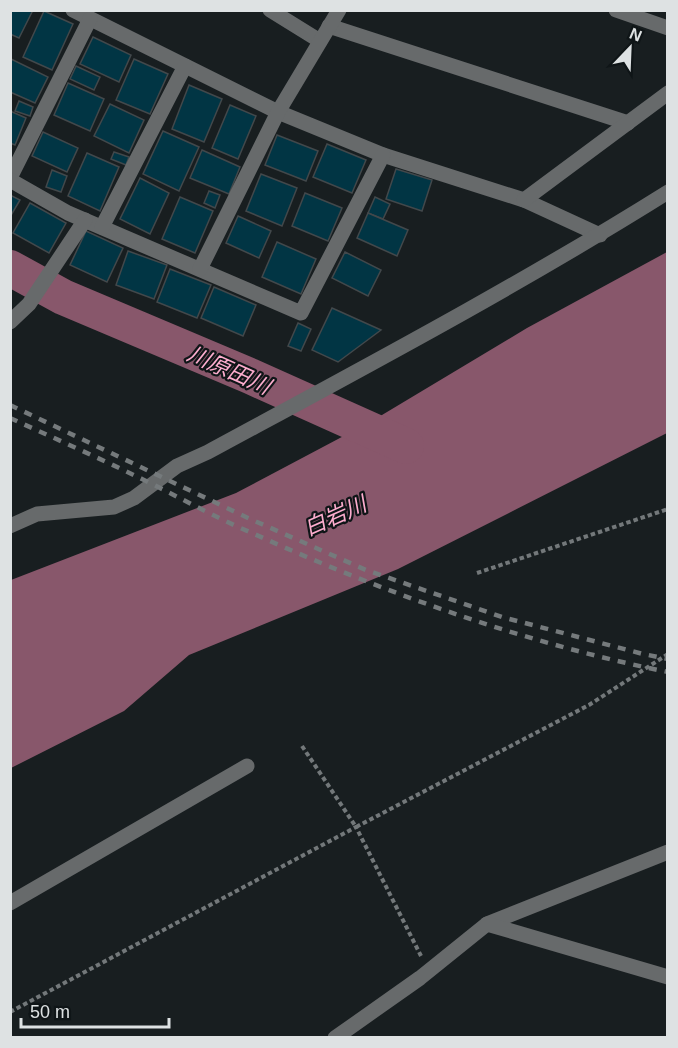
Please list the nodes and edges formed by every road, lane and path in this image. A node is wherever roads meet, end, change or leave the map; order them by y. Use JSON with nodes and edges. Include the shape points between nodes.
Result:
{"nodes":[{"id":1,"x":270,"y":10,"type":"edge"},
{"id":2,"x":339,"y":10,"type":"edge"},
{"id":3,"x":616,"y":10,"type":"edge"},
{"id":4,"x":75,"y":11,"type":"edge"},
{"id":5,"x":90,"y":19,"type":"junction"},
{"id":6,"x":329,"y":26,"type":"junction"},
{"id":7,"x":668,"y":28,"type":"edge"},
{"id":8,"x":320,"y":41,"type":"junction"},
{"id":9,"x":185,"y":66,"type":"junction"},
{"id":10,"x":668,"y":93,"type":"edge"},
{"id":11,"x":278,"y":112,"type":"junction"},
{"id":12,"x":628,"y":123,"type":"junction"},
{"id":13,"x":383,"y":155,"type":"junction"},
{"id":14,"x":10,"y":179,"type":"edge"},
{"id":15,"x":668,"y":192,"type":"edge"},
{"id":16,"x":524,"y":200,"type":"junction"},
{"id":17,"x":85,"y":220,"type":"junction"},
{"id":18,"x":102,"y":227,"type":"junction"},
{"id":19,"x":600,"y":235,"type":"junction"},
{"id":20,"x":200,"y":269,"type":"junction"},
{"id":21,"x":10,"y":322,"type":"edge"},
{"id":22,"x":668,"y":509,"type":"edge"},
{"id":23,"x":10,"y":526,"type":"edge"},
{"id":24,"x":477,"y":573,"type":"dead end"},
{"id":25,"x":668,"y":654,"type":"edge"},
{"id":26,"x":302,"y":746,"type":"dead end"},
{"id":27,"x":247,"y":766,"type":"dead end"},
{"id":28,"x":356,"y":827,"type":"junction"},
{"id":29,"x":668,"y":852,"type":"edge"},
{"id":30,"x":10,"y":903,"type":"edge"},
{"id":31,"x":487,"y":924,"type":"junction"},
{"id":32,"x":428,"y":971,"type":"junction"},
{"id":33,"x":668,"y":977,"type":"edge"},
{"id":34,"x":10,"y":1012,"type":"edge"},
{"id":35,"x":335,"y":1038,"type":"edge"}],
"edges":[{"from":1,"to":8,"type":"street"},
{"from":2,"to":6,"type":"street"},
{"from":3,"to":7,"type":"street"},
{"from":4,"to":5,"type":"street"},
{"from":5,"to":9,"type":"street"},
{"from":5,"to":14,"type":"street"},
{"from":6,"to":8,"type":"street"},
{"from":6,"to":12,"type":"street"},
{"from":8,"to":11,"type":"street"},
{"from":9,"to":11,"type":"street"},
{"from":9,"to":18,"type":"street"},
{"from":10,"to":12,"type":"street"},
{"from":11,"to":13,"type":"street"},
{"from":11,"to":20,"type":"street"},
{"from":12,"to":16,"type":"street"},
{"from":13,"to":16,"type":"street"},
{"from":13,"to":20,"type":"street","via":[[301,313]]},
{"from":14,"to":17,"type":"street"},
{"from":15,"to":19,"type":"street"},
{"from":16,"to":19,"type":"street"},
{"from":17,"to":18,"type":"street"},
{"from":17,"to":21,"type":"street","via":[[29,304]]},
{"from":18,"to":20,"type":"street"},
{"from":19,"to":23,"type":"street","via":[[388,355],[177,466],[134,498],[114,507],[37,514]]},
{"from":22,"to":24,"type":"path"},
{"from":25,"to":28,"type":"path","via":[[589,705]]},
{"from":26,"to":28,"type":"path"},
{"from":27,"to":30,"type":"street"},
{"from":28,"to":32,"type":"path"},
{"from":28,"to":34,"type":"path"},
{"from":29,"to":31,"type":"street"},
{"from":31,"to":32,"type":"street"},
{"from":31,"to":33,"type":"street"},
{"from":32,"to":35,"type":"street"}]}
